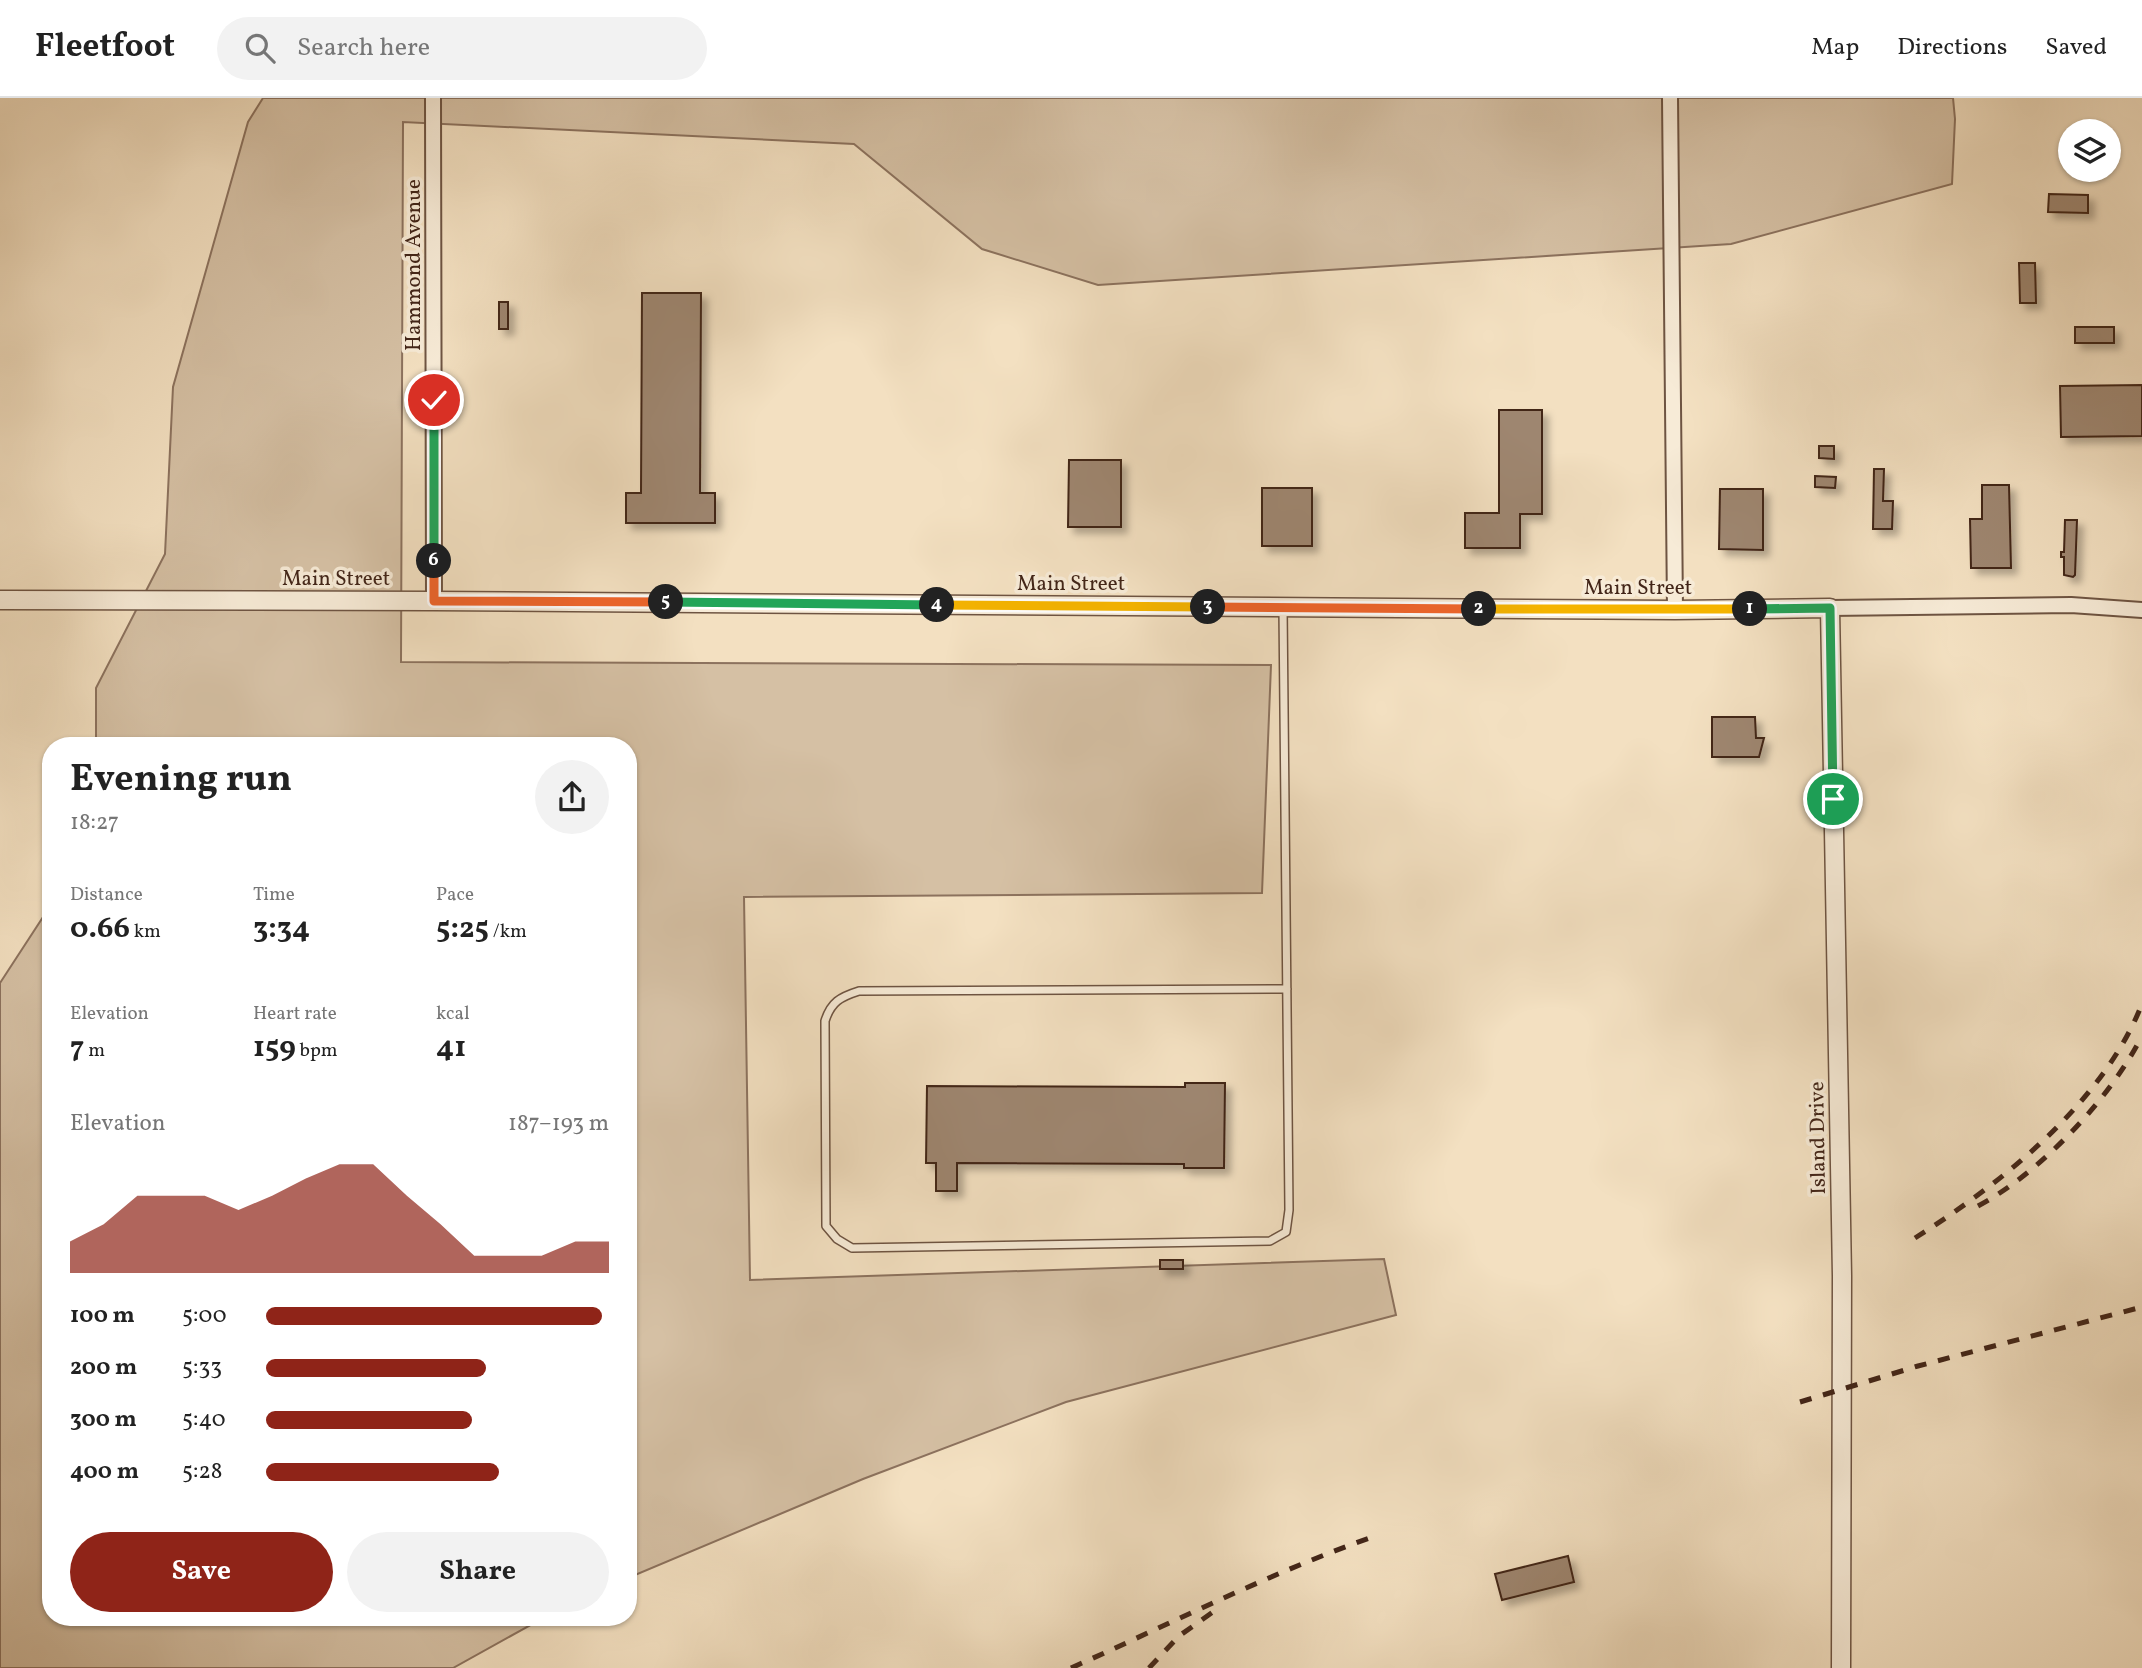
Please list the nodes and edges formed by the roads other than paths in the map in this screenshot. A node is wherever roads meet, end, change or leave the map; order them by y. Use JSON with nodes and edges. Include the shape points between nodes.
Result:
{"nodes":[{"id":1,"x":433,"y":98,"type":"edge"},
{"id":2,"x":1670,"y":98,"type":"edge"},
{"id":3,"x":0,"y":600,"type":"edge"},
{"id":4,"x":434,"y":601,"type":"junction"},
{"id":5,"x":1283,"y":607,"type":"junction"},
{"id":6,"x":1830,"y":608,"type":"junction"},
{"id":7,"x":1675,"y":610,"type":"junction"},
{"id":8,"x":2142,"y":610,"type":"edge"},
{"id":9,"x":1287,"y":989,"type":"junction"},
{"id":10,"x":1841,"y":1668,"type":"edge"}],
"edges":[{"from":1,"to":4,"type":"street","name":"Hammond Avenue"},
{"from":2,"to":7,"type":"street"},
{"from":3,"to":4,"type":"street","name":"Main Street"},
{"from":4,"to":5,"type":"street","name":"Main Street"},
{"from":5,"to":7,"type":"street","name":"Main Street"},
{"from":5,"to":9,"type":"lane"},
{"from":6,"to":7,"type":"street","name":"Main Street"},
{"from":6,"to":8,"type":"street","name":"Main Street","via":[[2071,605]]},
{"from":6,"to":10,"type":"street","name":"Island Drive","via":[[1842,1276]]},
{"from":9,"to":9,"type":"lane","via":[[1289,1210],[1286,1232],[1270,1241],[852,1248],[826,1226],[825,1021],[829,1006],[843,996],[859,991]]}]}
